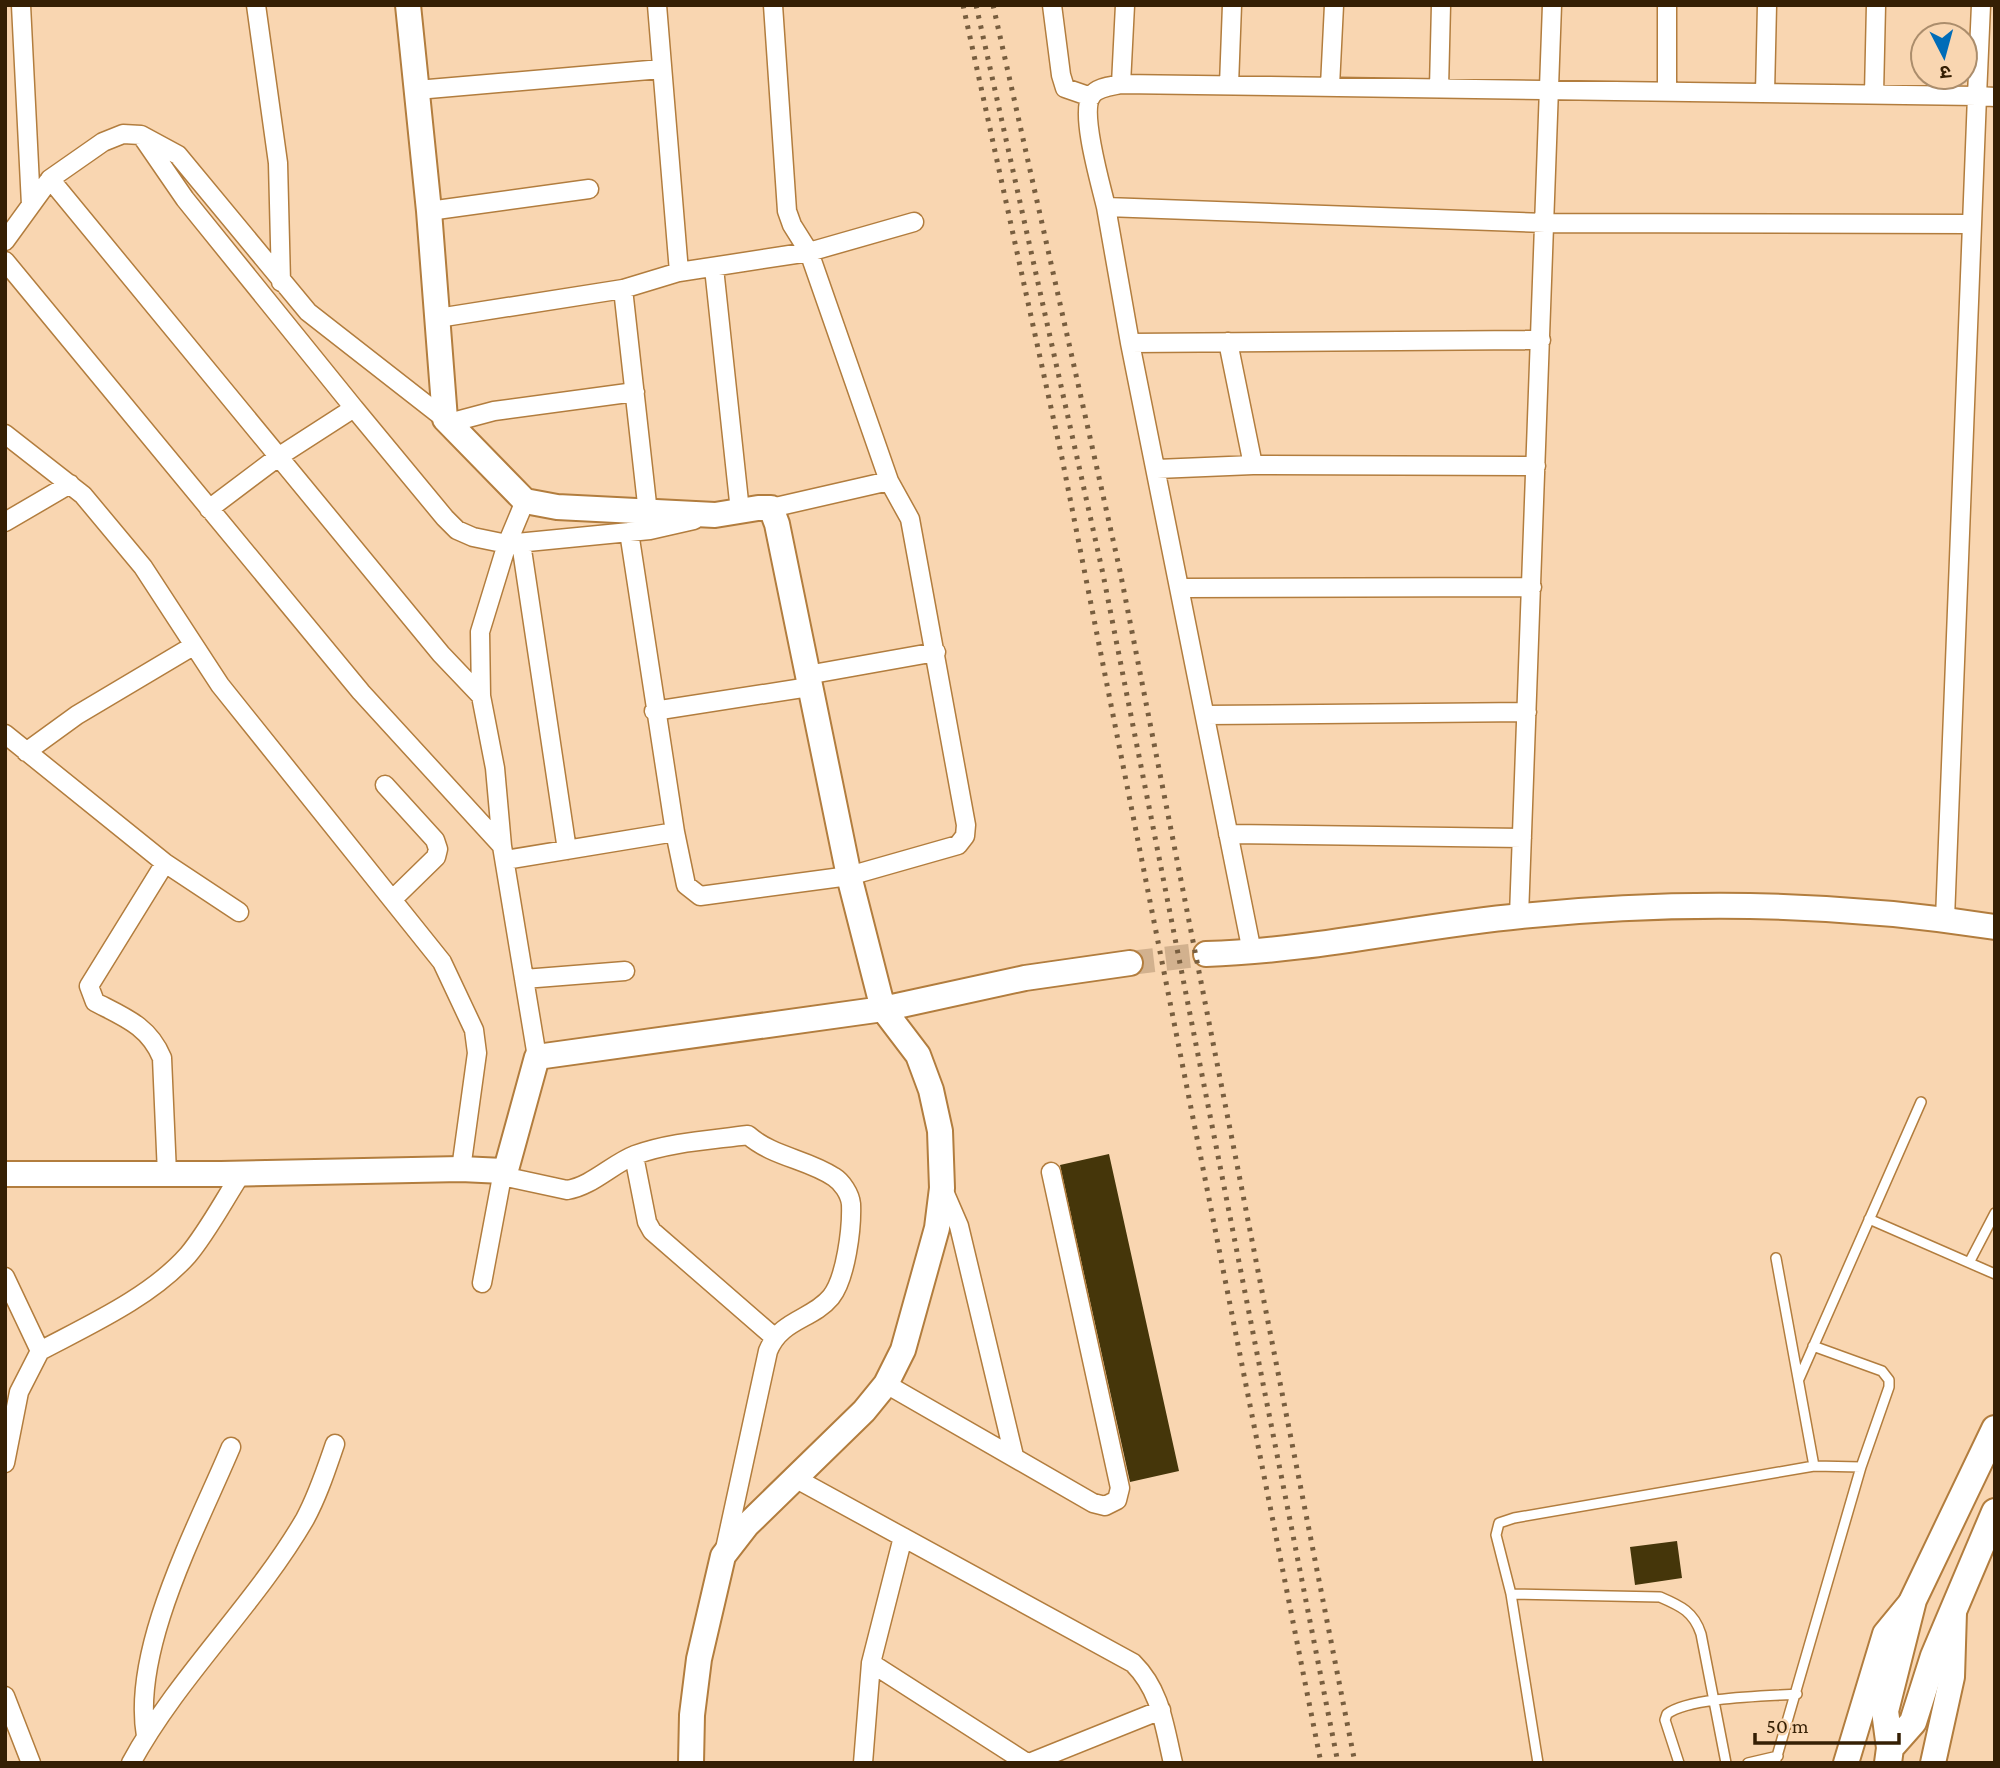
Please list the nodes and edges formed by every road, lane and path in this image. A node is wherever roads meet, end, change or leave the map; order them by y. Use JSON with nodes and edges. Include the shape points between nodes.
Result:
{"nodes":[{"id":1,"x":21,"y":5,"type":"edge"},
{"id":2,"x":256,"y":5,"type":"edge"},
{"id":3,"x":408,"y":5,"type":"edge"},
{"id":4,"x":657,"y":5,"type":"edge"},
{"id":5,"x":773,"y":5,"type":"edge"},
{"id":6,"x":1052,"y":5,"type":"edge"},
{"id":7,"x":1125,"y":5,"type":"edge"},
{"id":8,"x":1233,"y":5,"type":"edge"},
{"id":9,"x":1334,"y":5,"type":"edge"},
{"id":10,"x":1441,"y":5,"type":"edge"},
{"id":11,"x":1552,"y":5,"type":"edge"},
{"id":12,"x":1667,"y":5,"type":"edge"},
{"id":13,"x":1768,"y":5,"type":"edge"},
{"id":14,"x":1876,"y":5,"type":"edge"},
{"id":15,"x":1981,"y":5,"type":"edge"},
{"id":16,"x":1987,"y":37,"type":"edge"},
{"id":17,"x":661,"y":69,"type":"junction"},
{"id":18,"x":1121,"y":84,"type":"junction"},
{"id":19,"x":1229,"y":85,"type":"junction"},
{"id":20,"x":1330,"y":86,"type":"junction"},
{"id":21,"x":1439,"y":88,"type":"junction"},
{"id":22,"x":1550,"y":89,"type":"junction"},
{"id":23,"x":417,"y":90,"type":"junction"},
{"id":24,"x":1667,"y":91,"type":"junction"},
{"id":25,"x":1765,"y":93,"type":"junction"},
{"id":26,"x":1874,"y":94,"type":"junction"},
{"id":27,"x":1091,"y":97,"type":"junction"},
{"id":28,"x":1986,"y":97,"type":"edge"},
{"id":29,"x":141,"y":135,"type":"junction"},
{"id":30,"x":50,"y":179,"type":"junction"},
{"id":31,"x":589,"y":189,"type":"dead end"},
{"id":32,"x":31,"y":205,"type":"junction"},
{"id":33,"x":1106,"y":207,"type":"junction"},
{"id":34,"x":429,"y":211,"type":"junction"},
{"id":35,"x":914,"y":222,"type":"dead end"},
{"id":36,"x":1545,"y":223,"type":"junction"},
{"id":37,"x":1971,"y":224,"type":"junction"},
{"id":38,"x":5,"y":241,"type":"edge"},
{"id":39,"x":809,"y":252,"type":"junction"},
{"id":40,"x":5,"y":261,"type":"edge"},
{"id":41,"x":715,"y":268,"type":"junction"},
{"id":42,"x":678,"y":272,"type":"junction"},
{"id":43,"x":281,"y":282,"type":"junction"},
{"id":44,"x":623,"y":289,"type":"junction"},
{"id":45,"x":438,"y":318,"type":"junction"},
{"id":46,"x":1541,"y":340,"type":"junction"},
{"id":47,"x":1228,"y":341,"type":"junction"},
{"id":48,"x":1130,"y":344,"type":"junction"},
{"id":49,"x":635,"y":392,"type":"junction"},
{"id":50,"x":354,"y":408,"type":"junction"},
{"id":51,"x":447,"y":421,"type":"junction"},
{"id":52,"x":5,"y":434,"type":"edge"},
{"id":53,"x":278,"y":457,"type":"junction"},
{"id":54,"x":1253,"y":465,"type":"junction"},
{"id":55,"x":1536,"y":466,"type":"junction"},
{"id":56,"x":1157,"y":469,"type":"junction"},
{"id":57,"x":890,"y":481,"type":"junction"},
{"id":58,"x":70,"y":484,"type":"junction"},
{"id":59,"x":525,"y":501,"type":"junction"},
{"id":60,"x":771,"y":508,"type":"junction"},
{"id":61,"x":209,"y":509,"type":"junction"},
{"id":62,"x":740,"y":511,"type":"junction"},
{"id":63,"x":649,"y":521,"type":"junction"},
{"id":64,"x":5,"y":522,"type":"edge"},
{"id":65,"x":629,"y":532,"type":"junction"},
{"id":66,"x":514,"y":544,"type":"junction"},
{"id":67,"x":1532,"y":587,"type":"junction"},
{"id":68,"x":1181,"y":588,"type":"junction"},
{"id":69,"x":193,"y":646,"type":"junction"},
{"id":70,"x":936,"y":652,"type":"junction"},
{"id":71,"x":808,"y":681,"type":"junction"},
{"id":72,"x":481,"y":696,"type":"junction"},
{"id":73,"x":654,"y":711,"type":"junction"},
{"id":74,"x":1527,"y":712,"type":"junction"},
{"id":75,"x":1205,"y":715,"type":"junction"},
{"id":76,"x":5,"y":734,"type":"edge"},
{"id":77,"x":26,"y":752,"type":"junction"},
{"id":78,"x":385,"y":785,"type":"dead end"},
{"id":79,"x":675,"y":832,"type":"junction"},
{"id":80,"x":1228,"y":834,"type":"junction"},
{"id":81,"x":1522,"y":838,"type":"junction"},
{"id":82,"x":567,"y":850,"type":"junction"},
{"id":83,"x":504,"y":853,"type":"junction"},
{"id":84,"x":165,"y":863,"type":"junction"},
{"id":85,"x":849,"y":876,"type":"junction"},
{"id":86,"x":394,"y":898,"type":"junction"},
{"id":87,"x":239,"y":912,"type":"dead end"},
{"id":88,"x":1519,"y":916,"type":"junction"},
{"id":89,"x":1945,"y":919,"type":"junction"},
{"id":90,"x":1995,"y":927,"type":"edge"},
{"id":91,"x":1252,"y":952,"type":"junction"},
{"id":92,"x":1206,"y":954,"type":"tunnel mouth"},
{"id":93,"x":1130,"y":963,"type":"tunnel mouth"},
{"id":94,"x":625,"y":971,"type":"dead end"},
{"id":95,"x":524,"y":979,"type":"junction"},
{"id":96,"x":883,"y":1009,"type":"junction"},
{"id":97,"x":537,"y":1057,"type":"junction"},
{"id":98,"x":1921,"y":1102,"type":"dead end"},
{"id":99,"x":634,"y":1156,"type":"junction"},
{"id":100,"x":461,"y":1169,"type":"junction"},
{"id":101,"x":1051,"y":1172,"type":"dead end"},
{"id":102,"x":502,"y":1173,"type":"junction"},
{"id":103,"x":5,"y":1174,"type":"edge"},
{"id":104,"x":167,"y":1174,"type":"junction"},
{"id":105,"x":241,"y":1174,"type":"junction"},
{"id":106,"x":942,"y":1188,"type":"junction"},
{"id":107,"x":1995,"y":1213,"type":"edge"},
{"id":108,"x":1869,"y":1219,"type":"junction"},
{"id":109,"x":1776,"y":1258,"type":"dead end"},
{"id":110,"x":1970,"y":1261,"type":"junction"},
{"id":111,"x":1995,"y":1274,"type":"edge"},
{"id":112,"x":5,"y":1277,"type":"edge"},
{"id":113,"x":482,"y":1283,"type":"dead end"},
{"id":114,"x":774,"y":1337,"type":"junction"},
{"id":115,"x":1813,"y":1346,"type":"junction"},
{"id":116,"x":40,"y":1351,"type":"junction"},
{"id":117,"x":1799,"y":1378,"type":"junction"},
{"id":118,"x":886,"y":1384,"type":"junction"},
{"id":119,"x":1995,"y":1429,"type":"edge"},
{"id":120,"x":335,"y":1444,"type":"dead end"},
{"id":121,"x":231,"y":1447,"type":"dead end"},
{"id":122,"x":1014,"y":1456,"type":"junction"},
{"id":123,"x":5,"y":1463,"type":"edge"},
{"id":124,"x":1814,"y":1466,"type":"junction"},
{"id":125,"x":1861,"y":1467,"type":"junction"},
{"id":126,"x":793,"y":1477,"type":"junction"},
{"id":127,"x":1995,"y":1512,"type":"edge"},
{"id":128,"x":903,"y":1537,"type":"junction"},
{"id":129,"x":723,"y":1556,"type":"junction"},
{"id":130,"x":1511,"y":1594,"type":"junction"},
{"id":131,"x":1913,"y":1600,"type":"junction"},
{"id":132,"x":1954,"y":1611,"type":"junction"},
{"id":133,"x":871,"y":1663,"type":"junction"},
{"id":134,"x":1797,"y":1693,"type":"junction"},
{"id":135,"x":5,"y":1696,"type":"edge"},
{"id":136,"x":1715,"y":1701,"type":"junction"},
{"id":137,"x":1161,"y":1710,"type":"junction"},
{"id":138,"x":146,"y":1736,"type":"junction"},
{"id":139,"x":1889,"y":1755,"type":"edge"},
{"id":140,"x":1777,"y":1759,"type":"edge"},
{"id":141,"x":31,"y":1763,"type":"edge"},
{"id":142,"x":131,"y":1763,"type":"edge"},
{"id":143,"x":691,"y":1763,"type":"edge"},
{"id":144,"x":863,"y":1763,"type":"edge"},
{"id":145,"x":1028,"y":1763,"type":"edge"},
{"id":146,"x":1173,"y":1763,"type":"edge"},
{"id":147,"x":1538,"y":1763,"type":"edge"},
{"id":148,"x":1679,"y":1763,"type":"edge"},
{"id":149,"x":1726,"y":1763,"type":"edge"},
{"id":150,"x":1748,"y":1763,"type":"edge"},
{"id":151,"x":1846,"y":1763,"type":"edge"},
{"id":152,"x":1933,"y":1763,"type":"edge"}],
"edges":[{"from":1,"to":32,"type":"street"},
{"from":2,"to":43,"type":"street","via":[[278,163]]},
{"from":3,"to":23,"type":"street"},
{"from":4,"to":17,"type":"street"},
{"from":5,"to":39,"type":"street","via":[[787,211]]},
{"from":6,"to":27,"type":"street","via":[[1065,88]]},
{"from":7,"to":18,"type":"street"},
{"from":8,"to":19,"type":"street"},
{"from":9,"to":20,"type":"street"},
{"from":10,"to":21,"type":"street"},
{"from":11,"to":22,"type":"street"},
{"from":12,"to":24,"type":"street"},
{"from":13,"to":25,"type":"street"},
{"from":14,"to":26,"type":"street"},
{"from":15,"to":16,"type":"street"},
{"from":16,"to":28,"type":"street"},
{"from":17,"to":23,"type":"street"},
{"from":17,"to":42,"type":"street"},
{"from":18,"to":19,"type":"street"},
{"from":18,"to":27,"type":"street","via":[[1100,89]]},
{"from":19,"to":20,"type":"street"},
{"from":20,"to":21,"type":"street"},
{"from":21,"to":22,"type":"street"},
{"from":22,"to":24,"type":"street"},
{"from":22,"to":36,"type":"street"},
{"from":23,"to":34,"type":"street"},
{"from":24,"to":25,"type":"street"},
{"from":25,"to":26,"type":"street"},
{"from":26,"to":28,"type":"street"},
{"from":27,"to":33,"type":"street","via":[[1089,127]]},
{"from":28,"to":37,"type":"street"},
{"from":29,"to":30,"type":"street","via":[[103,142]]},
{"from":29,"to":43,"type":"street","via":[[178,155]]},
{"from":29,"to":50,"type":"street","via":[[185,199]]},
{"from":30,"to":32,"type":"street"},
{"from":30,"to":53,"type":"street"},
{"from":31,"to":34,"type":"street"},
{"from":32,"to":38,"type":"street"},
{"from":33,"to":36,"type":"street"},
{"from":33,"to":48,"type":"street"},
{"from":34,"to":45,"type":"street"},
{"from":35,"to":39,"type":"street"},
{"from":36,"to":37,"type":"street"},
{"from":36,"to":46,"type":"street"},
{"from":37,"to":89,"type":"street"},
{"from":39,"to":41,"type":"street"},
{"from":39,"to":57,"type":"street"},
{"from":40,"to":61,"type":"street"},
{"from":41,"to":42,"type":"street"},
{"from":41,"to":62,"type":"street"},
{"from":42,"to":44,"type":"street"},
{"from":43,"to":51,"type":"street","via":[[308,312]]},
{"from":44,"to":45,"type":"street"},
{"from":44,"to":49,"type":"street"},
{"from":45,"to":51,"type":"street"},
{"from":46,"to":47,"type":"street"},
{"from":46,"to":55,"type":"street"},
{"from":47,"to":48,"type":"street"},
{"from":47,"to":54,"type":"street"},
{"from":48,"to":56,"type":"street"},
{"from":49,"to":51,"type":"street"},
{"from":49,"to":63,"type":"street"},
{"from":50,"to":53,"type":"street"},
{"from":50,"to":66,"type":"street","via":[[457,530]]},
{"from":51,"to":59,"type":"street"},
{"from":52,"to":58,"type":"street"},
{"from":53,"to":61,"type":"street"},
{"from":53,"to":72,"type":"street"},
{"from":54,"to":55,"type":"street"},
{"from":54,"to":56,"type":"street"},
{"from":55,"to":67,"type":"street"},
{"from":56,"to":68,"type":"street"},
{"from":57,"to":60,"type":"street"},
{"from":57,"to":70,"type":"street","via":[[910,519]]},
{"from":58,"to":64,"type":"street"},
{"from":58,"to":69,"type":"street","via":[[143,567]]},
{"from":59,"to":63,"type":"street"},
{"from":59,"to":66,"type":"street"},
{"from":60,"to":62,"type":"street"},
{"from":60,"to":71,"type":"street"},
{"from":61,"to":83,"type":"street","via":[[361,692]]},
{"from":62,"to":63,"type":"street"},
{"from":63,"to":65,"type":"street"},
{"from":65,"to":66,"type":"street"},
{"from":65,"to":73,"type":"street"},
{"from":66,"to":72,"type":"street","via":[[480,632]]},
{"from":66,"to":82,"type":"street"},
{"from":67,"to":68,"type":"street"},
{"from":67,"to":74,"type":"street"},
{"from":68,"to":75,"type":"street"},
{"from":69,"to":77,"type":"street","via":[[77,715]]},
{"from":69,"to":86,"type":"street","via":[[293,780]]},
{"from":70,"to":71,"type":"street"},
{"from":70,"to":85,"type":"street","via":[[965,836],[958,845]]},
{"from":71,"to":73,"type":"street"},
{"from":71,"to":85,"type":"street"},
{"from":72,"to":83,"type":"street"},
{"from":73,"to":79,"type":"street"},
{"from":74,"to":75,"type":"street"},
{"from":74,"to":81,"type":"street"},
{"from":75,"to":80,"type":"street"},
{"from":76,"to":77,"type":"street"},
{"from":77,"to":84,"type":"street"},
{"from":78,"to":86,"type":"street","via":[[438,849]]},
{"from":79,"to":82,"type":"street"},
{"from":79,"to":85,"type":"street","via":[[686,885],[700,896]]},
{"from":80,"to":81,"type":"street"},
{"from":80,"to":91,"type":"street"},
{"from":81,"to":88,"type":"street"},
{"from":82,"to":83,"type":"street"},
{"from":83,"to":95,"type":"street"},
{"from":84,"to":87,"type":"street"},
{"from":84,"to":104,"type":"street","via":[[89,986],[95,1002],[143,1028],[155,1041],[162,1058]]},
{"from":85,"to":96,"type":"street"},
{"from":86,"to":100,"type":"street","via":[[442,962],[474,1030],[477,1073]]},
{"from":88,"to":89,"type":"street","via":[[1697,903]]},
{"from":88,"to":91,"type":"street"},
{"from":89,"to":90,"type":"street"},
{"from":91,"to":92,"type":"street"},
{"from":93,"to":96,"type":"street","via":[[1025,978]]},
{"from":94,"to":95,"type":"street"},
{"from":95,"to":97,"type":"street"},
{"from":96,"to":97,"type":"street"},
{"from":96,"to":106,"type":"street","via":[[918,1055],[931,1090],[940,1131]]},
{"from":97,"to":102,"type":"street"},
{"from":98,"to":108,"type":"lane"},
{"from":99,"to":102,"type":"street","via":[[567,1190]]},
{"from":99,"to":114,"type":"street","via":[[652,1231]]},
{"from":99,"to":114,"type":"street","via":[[748,1135],[762,1147],[835,1177],[845,1188],[851,1201],[838,1288],[829,1300]]},
{"from":100,"to":102,"type":"street"},
{"from":100,"to":105,"type":"street"},
{"from":101,"to":122,"type":"street","via":[[1120,1488],[1117,1500],[1105,1506],[1093,1503]]},
{"from":102,"to":113,"type":"street"},
{"from":103,"to":104,"type":"street"},
{"from":104,"to":105,"type":"street"},
{"from":105,"to":116,"type":"street","via":[[189,1254],[172,1270],[111,1313]]},
{"from":106,"to":118,"type":"street","via":[[937,1228],[903,1350]]},
{"from":106,"to":122,"type":"street","via":[[959,1226]]},
{"from":107,"to":110,"type":"lane"},
{"from":108,"to":110,"type":"lane"},
{"from":108,"to":115,"type":"lane"},
{"from":109,"to":117,"type":"lane"},
{"from":110,"to":111,"type":"lane"},
{"from":112,"to":116,"type":"street"},
{"from":114,"to":129,"type":"street"},
{"from":115,"to":117,"type":"lane"},
{"from":115,"to":125,"type":"lane","via":[[1882,1371],[1889,1380]]},
{"from":116,"to":123,"type":"street","via":[[19,1392]]},
{"from":117,"to":124,"type":"lane"},
{"from":118,"to":122,"type":"street"},
{"from":118,"to":126,"type":"street","via":[[864,1411]]},
{"from":119,"to":131,"type":"main road"},
{"from":120,"to":138,"type":"street","via":[[319,1490],[292,1540]]},
{"from":121,"to":138,"type":"street","via":[[158,1625],[143,1697]]},
{"from":124,"to":125,"type":"lane"},
{"from":124,"to":130,"type":"lane","via":[[1499,1523],[1496,1535]]},
{"from":125,"to":134,"type":"lane"},
{"from":126,"to":128,"type":"street"},
{"from":126,"to":129,"type":"street"},
{"from":127,"to":132,"type":"main road"},
{"from":128,"to":133,"type":"street"},
{"from":128,"to":137,"type":"street","via":[[1133,1663],[1149,1679]]},
{"from":129,"to":143,"type":"street","via":[[699,1659]]},
{"from":130,"to":136,"type":"lane","via":[[1660,1597],[1683,1606],[1696,1619]]},
{"from":130,"to":147,"type":"lane"},
{"from":131,"to":139,"type":"main road","via":[[1885,1711]]},
{"from":131,"to":151,"type":"street","via":[[1885,1634]]},
{"from":132,"to":139,"type":"main road","via":[[1913,1722]]},
{"from":132,"to":152,"type":"street","via":[[1952,1677]]},
{"from":133,"to":144,"type":"street"},
{"from":133,"to":145,"type":"street"},
{"from":134,"to":136,"type":"lane"},
{"from":134,"to":140,"type":"lane"},
{"from":135,"to":141,"type":"street"},
{"from":136,"to":148,"type":"lane","via":[[1667,1714]]},
{"from":136,"to":149,"type":"lane"},
{"from":137,"to":145,"type":"street"},
{"from":137,"to":146,"type":"street"},
{"from":138,"to":142,"type":"street"},
{"from":140,"to":150,"type":"lane"}]}
